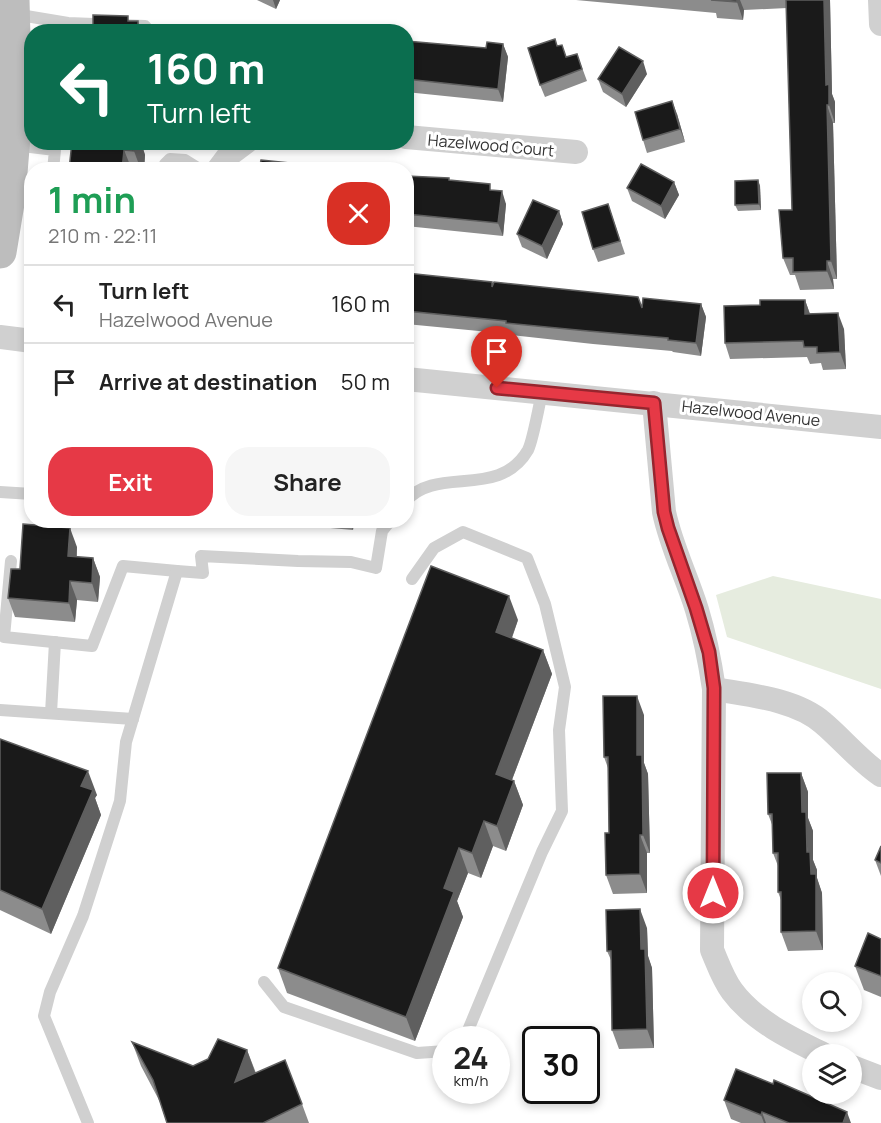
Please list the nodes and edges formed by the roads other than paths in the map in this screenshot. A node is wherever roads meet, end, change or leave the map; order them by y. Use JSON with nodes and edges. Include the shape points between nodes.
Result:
{"nodes":[{"id":1,"x":880,"y":0,"type":"edge"},
{"id":2,"x":14,"y":7,"type":"edge"},
{"id":3,"x":94,"y":24,"type":"edge"},
{"id":4,"x":881,"y":24,"type":"edge"},
{"id":5,"x":16,"y":96,"type":"edge"},
{"id":6,"x":414,"y":138,"type":"edge"},
{"id":7,"x":13,"y":145,"type":"junction"},
{"id":8,"x":24,"y":145,"type":"edge"},
{"id":9,"x":235,"y":150,"type":"edge"},
{"id":10,"x":576,"y":152,"type":"dead end"},
{"id":11,"x":167,"y":162,"type":"edge"},
{"id":12,"x":188,"y":162,"type":"edge"},
{"id":13,"x":224,"y":162,"type":"edge"},
{"id":14,"x":20,"y":198,"type":"edge"},
{"id":15,"x":0,"y":252,"type":"edge"},
{"id":16,"x":0,"y":338,"type":"edge"},
{"id":17,"x":24,"y":340,"type":"edge"},
{"id":18,"x":414,"y":380,"type":"edge"},
{"id":19,"x":542,"y":392,"type":"junction"},
{"id":20,"x":654,"y":403,"type":"junction"},
{"id":21,"x":881,"y":427,"type":"edge"},
{"id":22,"x":0,"y":492,"type":"edge"},
{"id":23,"x":414,"y":493,"type":"edge"},
{"id":24,"x":24,"y":494,"type":"edge"},
{"id":25,"x":384,"y":528,"type":"edge"},
{"id":26,"x":11,"y":561,"type":"dead end"},
{"id":27,"x":177,"y":571,"type":"junction"},
{"id":28,"x":412,"y":579,"type":"dead end"},
{"id":29,"x":55,"y":642,"type":"junction"},
{"id":30,"x":714,"y":688,"type":"junction"},
{"id":31,"x":0,"y":710,"type":"edge"},
{"id":32,"x":51,"y":713,"type":"junction"},
{"id":33,"x":133,"y":719,"type":"junction"},
{"id":34,"x":881,"y":775,"type":"edge"},
{"id":35,"x":264,"y":982,"type":"dead end"},
{"id":36,"x":470,"y":1026,"type":"edge"},
{"id":37,"x":803,"y":1044,"type":"edge"},
{"id":38,"x":432,"y":1052,"type":"edge"},
{"id":39,"x":862,"y":1071,"type":"edge"},
{"id":40,"x":881,"y":1078,"type":"edge"},
{"id":41,"x":88,"y":1123,"type":"edge"}],
"edges":[{"from":1,"to":4,"type":"street"},
{"from":2,"to":3,"type":"lane","via":[[68,23]]},
{"from":2,"to":5,"type":"main road"},
{"from":5,"to":7,"type":"main road"},
{"from":6,"to":10,"type":"street","name":"Hazelwood Court"},
{"from":7,"to":8,"type":"lane"},
{"from":7,"to":14,"type":"main road"},
{"from":9,"to":13,"type":"street"},
{"from":11,"to":12,"type":"lane"},
{"from":14,"to":15,"type":"main road"},
{"from":16,"to":17,"type":"street"},
{"from":18,"to":19,"type":"street","name":"Hazelwood Avenue"},
{"from":19,"to":20,"type":"street","name":"Hazelwood Avenue"},
{"from":19,"to":23,"type":"lane","via":[[528,450],[508,473],[483,480],[446,482]]},
{"from":20,"to":21,"type":"street","name":"Hazelwood Avenue"},
{"from":20,"to":30,"type":"street","via":[[664,512],[709,652]]},
{"from":22,"to":24,"type":"lane"},
{"from":25,"to":27,"type":"lane","via":[[376,568],[351,562],[201,556],[203,573]]},
{"from":26,"to":29,"type":"lane","via":[[4,637]]},
{"from":27,"to":29,"type":"lane","via":[[123,566],[92,646]]},
{"from":27,"to":33,"type":"lane"},
{"from":28,"to":36,"type":"lane","via":[[434,548],[463,532],[527,558],[545,604],[565,687],[559,729],[562,811]]},
{"from":29,"to":32,"type":"lane"},
{"from":30,"to":34,"type":"street","via":[[786,703],[807,713],[822,721]]},
{"from":30,"to":37,"type":"street","via":[[712,950],[733,993],[755,1014]]},
{"from":31,"to":32,"type":"lane"},
{"from":32,"to":33,"type":"lane"},
{"from":33,"to":41,"type":"lane","via":[[126,741],[120,801],[44,1016]]},
{"from":35,"to":38,"type":"lane","via":[[284,1007],[417,1053]]},
{"from":39,"to":40,"type":"street"}]}
